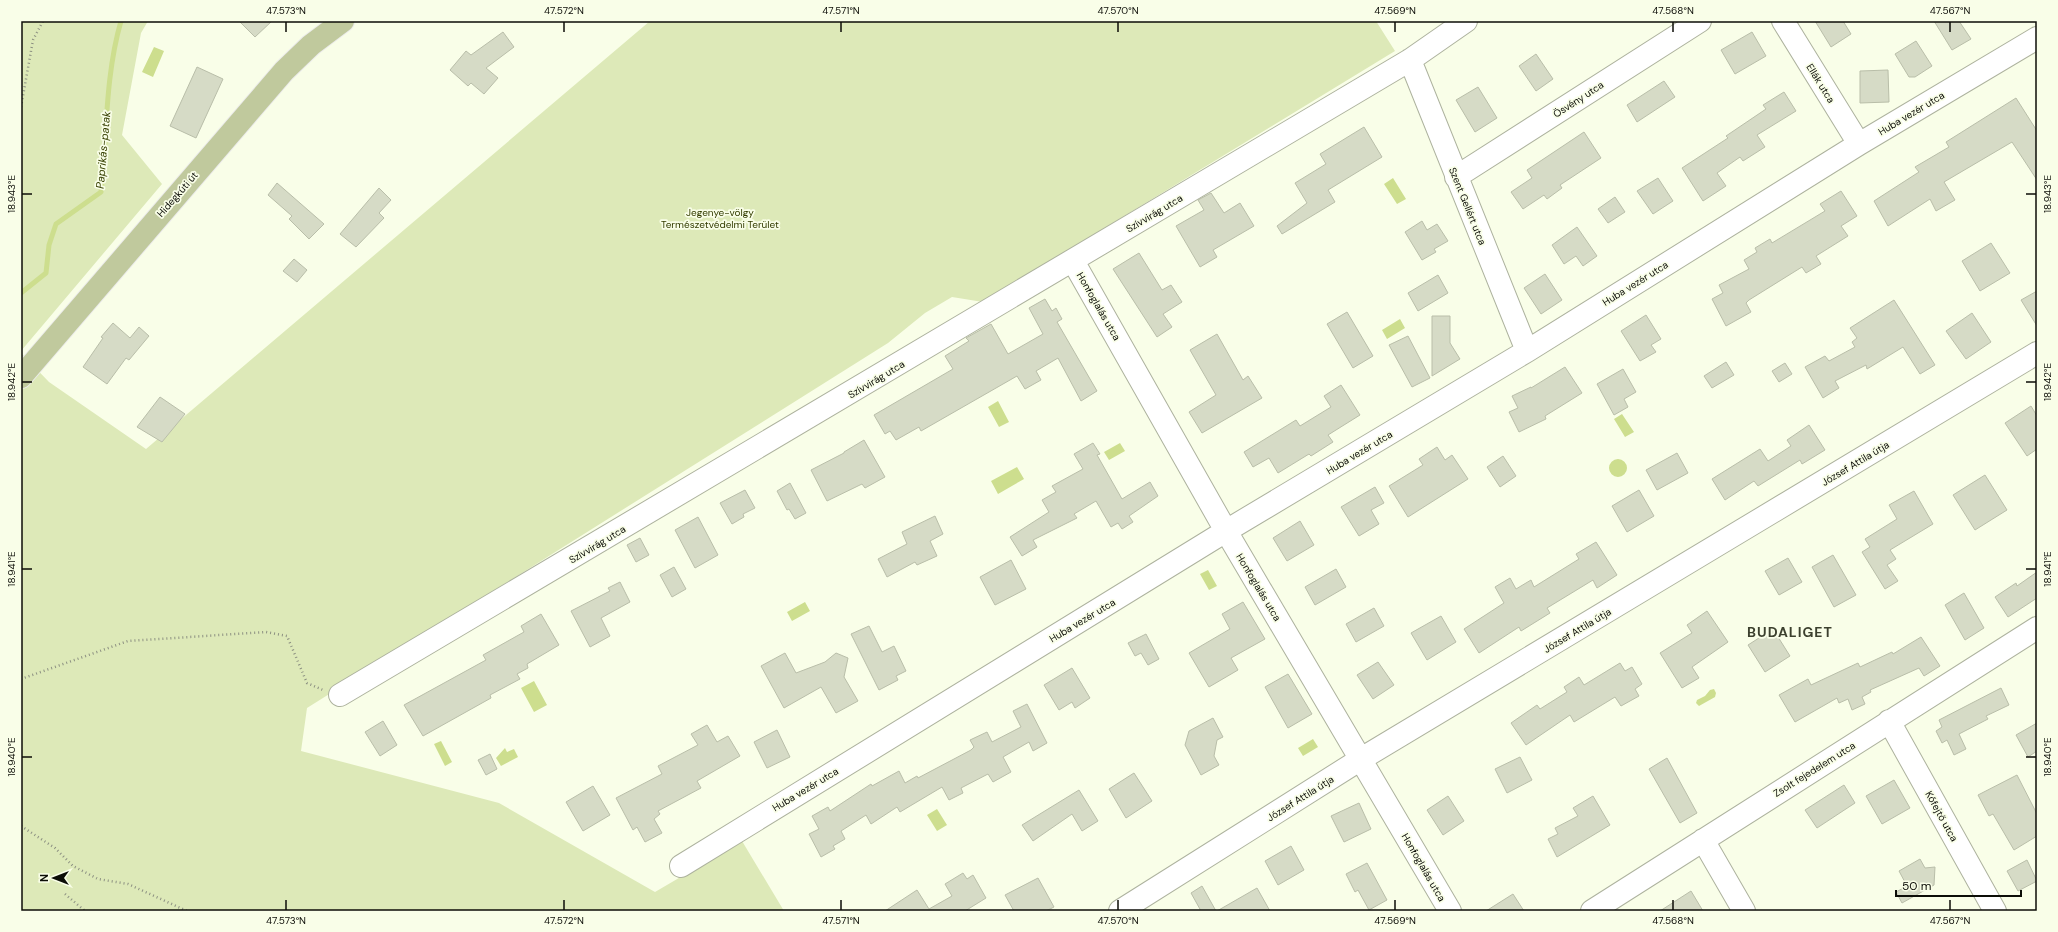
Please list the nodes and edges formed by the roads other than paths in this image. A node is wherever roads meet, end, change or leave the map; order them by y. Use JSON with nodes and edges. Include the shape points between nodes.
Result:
{"nodes":[{"id":1,"x":343,"y":21,"type":"edge"},
{"id":2,"x":1466,"y":21,"type":"edge"},
{"id":3,"x":1700,"y":21,"type":"edge"},
{"id":4,"x":1783,"y":21,"type":"edge"},
{"id":5,"x":2037,"y":38,"type":"edge"},
{"id":6,"x":1410,"y":60,"type":"junction"},
{"id":7,"x":1859,"y":144,"type":"junction"},
{"id":8,"x":1456,"y":177,"type":"junction"},
{"id":9,"x":1073,"y":261,"type":"junction"},
{"id":10,"x":1527,"y":351,"type":"junction"},
{"id":11,"x":2037,"y":353,"type":"edge"},
{"id":12,"x":21,"y":377,"type":"edge"},
{"id":13,"x":1226,"y":531,"type":"junction"},
{"id":14,"x":2037,"y":628,"type":"edge"},
{"id":15,"x":340,"y":695,"type":"road end"},
{"id":16,"x":1889,"y":721,"type":"junction"},
{"id":17,"x":1361,"y":759,"type":"junction"},
{"id":18,"x":1703,"y":840,"type":"junction"},
{"id":19,"x":680,"y":866,"type":"dead end"},
{"id":20,"x":1120,"y":911,"type":"edge"},
{"id":21,"x":1450,"y":911,"type":"edge"},
{"id":22,"x":1592,"y":911,"type":"edge"},
{"id":23,"x":1744,"y":911,"type":"edge"},
{"id":24,"x":1995,"y":911,"type":"edge"}],
"edges":[{"from":1,"to":12,"type":"main road","name":"Hidegkúti út","via":[[311,45],[284,71]]},
{"from":2,"to":6,"type":"street","name":"Szívvirág utca"},
{"from":3,"to":8,"type":"street","name":"Ösvény utca"},
{"from":4,"to":7,"type":"street","name":"Ellák utca"},
{"from":5,"to":7,"type":"street","name":"Huba vezér utca"},
{"from":6,"to":8,"type":"street","name":"Szent Gellért utca"},
{"from":6,"to":9,"type":"street","name":"Szívvirág utca"},
{"from":7,"to":10,"type":"street","name":"Huba vezér utca"},
{"from":8,"to":10,"type":"street","name":"Szent Gellért utca"},
{"from":9,"to":13,"type":"street","name":"Honfoglalás utca"},
{"from":9,"to":15,"type":"street","name":"Szívvirág utca"},
{"from":10,"to":13,"type":"street","name":"Huba vezér utca"},
{"from":11,"to":17,"type":"street","name":"József Attila útja"},
{"from":13,"to":17,"type":"street","name":"Honfoglalás utca"},
{"from":13,"to":19,"type":"street","name":"Huba vezér utca"},
{"from":14,"to":16,"type":"street","name":"Zsolt fejedelem utca"},
{"from":16,"to":18,"type":"street","name":"Zsolt fejedelem utca"},
{"from":16,"to":24,"type":"street","name":"Kőfejtő utca"},
{"from":17,"to":20,"type":"street","name":"József Attila útja"},
{"from":17,"to":21,"type":"street","name":"Honfoglalás utca"},
{"from":18,"to":22,"type":"street","name":"Zsolt fejedelem utca"},
{"from":18,"to":23,"type":"street"}]}
